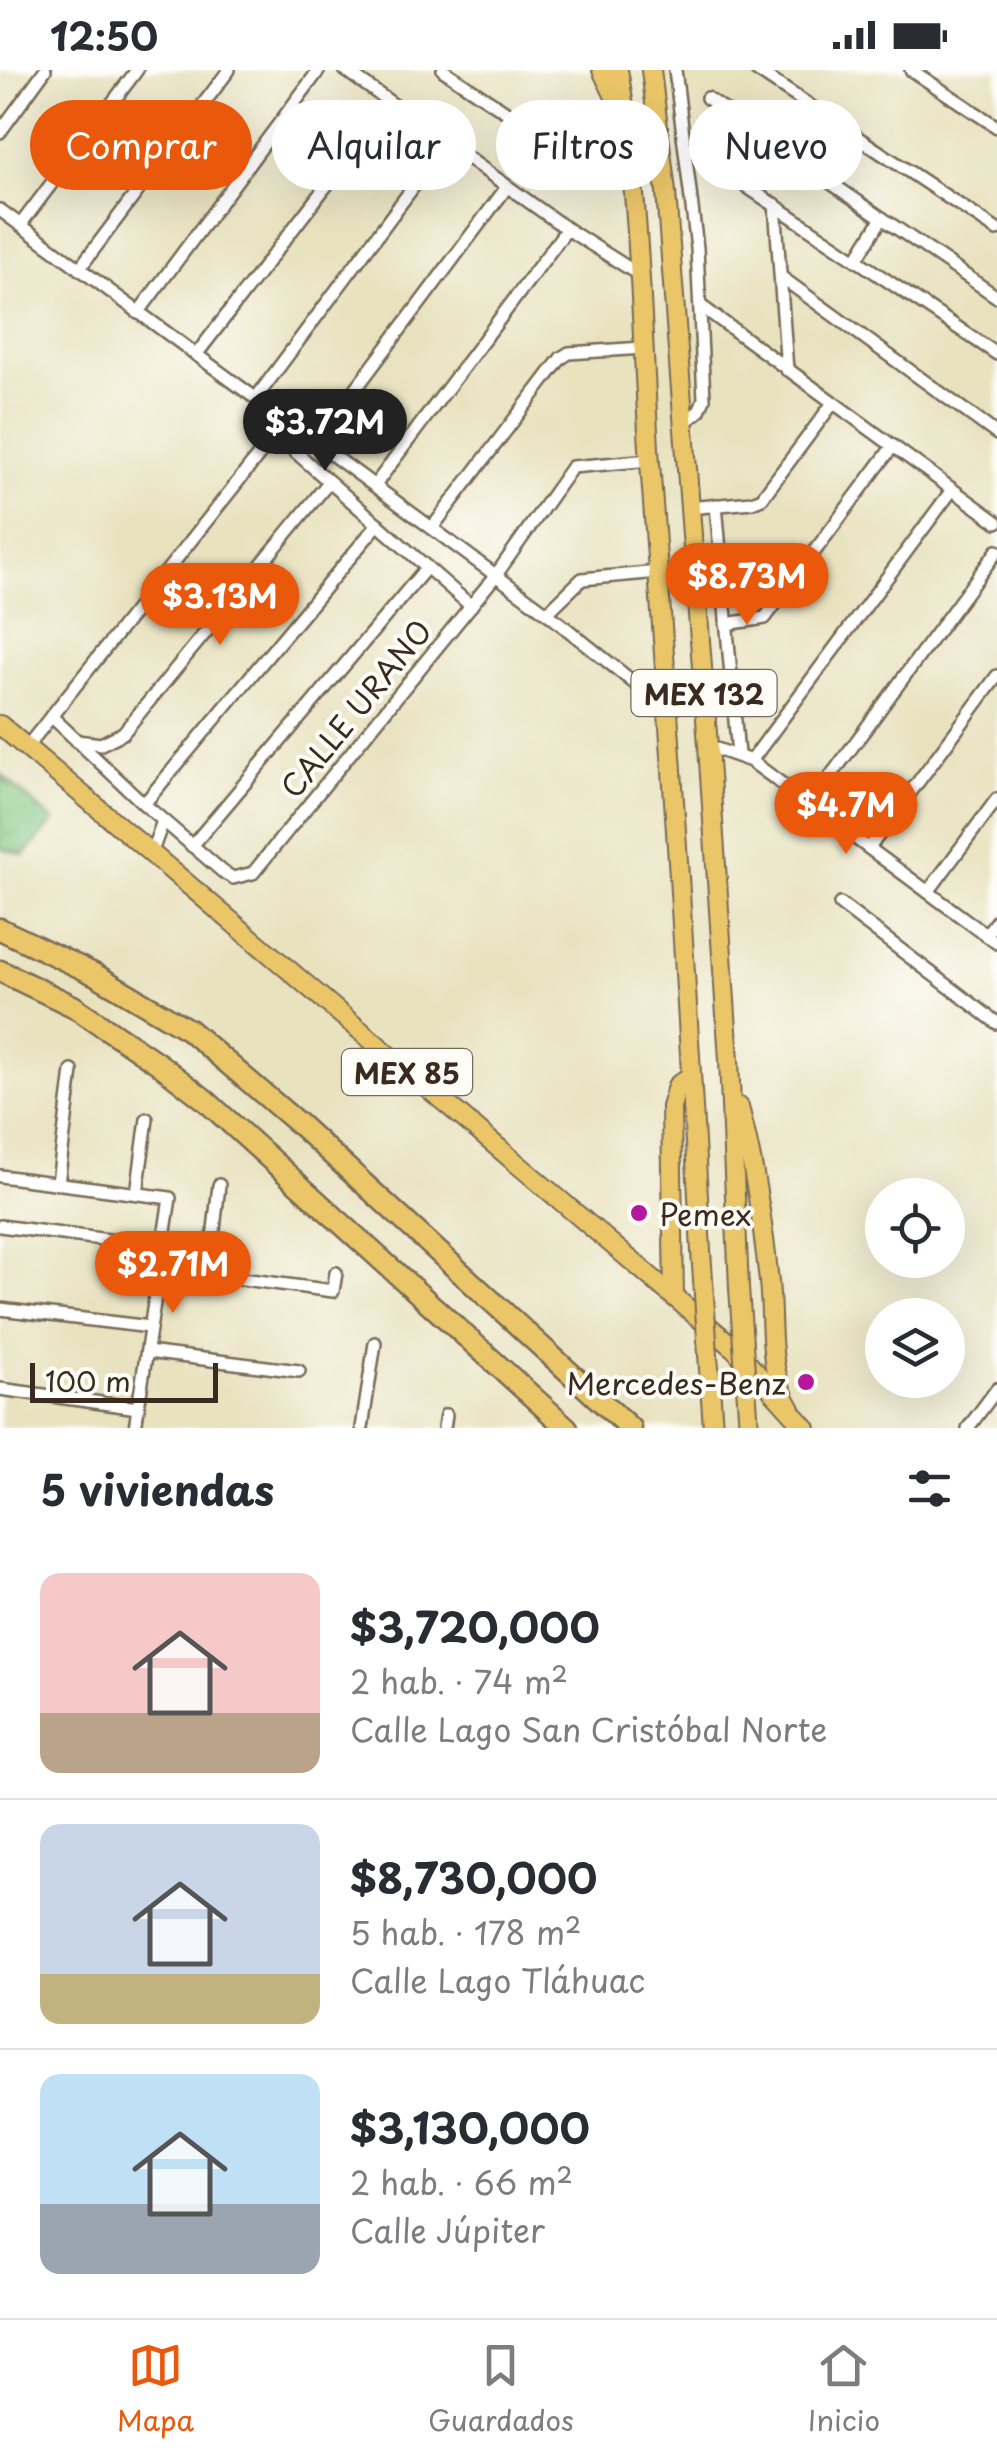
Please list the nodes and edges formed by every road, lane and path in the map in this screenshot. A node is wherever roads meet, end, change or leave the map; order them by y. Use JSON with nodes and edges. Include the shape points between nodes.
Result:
{"nodes":[{"id":1,"x":45,"y":70,"type":"edge"},
{"id":2,"x":136,"y":70,"type":"edge"},
{"id":3,"x":228,"y":70,"type":"edge"},
{"id":4,"x":319,"y":70,"type":"edge"},
{"id":5,"x":344,"y":70,"type":"edge"},
{"id":6,"x":443,"y":70,"type":"edge"},
{"id":7,"x":654,"y":70,"type":"edge"},
{"id":8,"x":675,"y":70,"type":"edge"},
{"id":9,"x":756,"y":70,"type":"edge"},
{"id":10,"x":911,"y":70,"type":"edge"},
{"id":11,"x":604,"y":71,"type":"edge"},
{"id":12,"x":932,"y":76,"type":"edge"},
{"id":13,"x":707,"y":98,"type":"dead end"},
{"id":14,"x":386,"y":100,"type":"edge"},
{"id":15,"x":617,"y":100,"type":"edge"},
{"id":16,"x":496,"y":105,"type":"edge"},
{"id":17,"x":996,"y":123,"type":"edge"},
{"id":18,"x":0,"y":132,"type":"edge"},
{"id":19,"x":686,"y":146,"type":"junction"},
{"id":20,"x":323,"y":190,"type":"edge"},
{"id":21,"x":411,"y":190,"type":"edge"},
{"id":22,"x":505,"y":190,"type":"edge"},
{"id":23,"x":511,"y":190,"type":"edge"},
{"id":24,"x":632,"y":190,"type":"edge"},
{"id":25,"x":775,"y":204,"type":"junction"},
{"id":26,"x":0,"y":210,"type":"edge"},
{"id":27,"x":882,"y":218,"type":"junction"},
{"id":28,"x":20,"y":224,"type":"junction"},
{"id":29,"x":567,"y":229,"type":"junction"},
{"id":30,"x":997,"y":230,"type":"edge"},
{"id":31,"x":856,"y":260,"type":"junction"},
{"id":32,"x":79,"y":269,"type":"junction"},
{"id":33,"x":638,"y":274,"type":"junction"},
{"id":34,"x":780,"y":277,"type":"junction"},
{"id":35,"x":997,"y":297,"type":"edge"},
{"id":36,"x":701,"y":306,"type":"junction"},
{"id":37,"x":138,"y":313,"type":"junction"},
{"id":38,"x":643,"y":348,"type":"junction"},
{"id":39,"x":997,"y":354,"type":"edge"},
{"id":40,"x":196,"y":355,"type":"junction"},
{"id":41,"x":787,"y":370,"type":"junction"},
{"id":42,"x":256,"y":398,"type":"junction"},
{"id":43,"x":834,"y":403,"type":"junction"},
{"id":44,"x":286,"y":420,"type":"junction"},
{"id":45,"x":683,"y":424,"type":"junction"},
{"id":46,"x":275,"y":434,"type":"junction"},
{"id":47,"x":997,"y":434,"type":"edge"},
{"id":48,"x":316,"y":442,"type":"junction"},
{"id":49,"x":893,"y":446,"type":"junction"},
{"id":50,"x":650,"y":460,"type":"junction"},
{"id":51,"x":329,"y":482,"type":"junction"},
{"id":52,"x":375,"y":485,"type":"junction"},
{"id":53,"x":952,"y":490,"type":"junction"},
{"id":54,"x":716,"y":504,"type":"junction"},
{"id":55,"x":689,"y":508,"type":"junction"},
{"id":56,"x":997,"y":522,"type":"edge"},
{"id":57,"x":378,"y":524,"type":"junction"},
{"id":58,"x":432,"y":528,"type":"junction"},
{"id":59,"x":997,"y":551,"type":"edge"},
{"id":60,"x":427,"y":567,"type":"junction"},
{"id":61,"x":659,"y":572,"type":"junction"},
{"id":62,"x":496,"y":575,"type":"junction"},
{"id":63,"x":722,"y":594,"type":"junction"},
{"id":64,"x":696,"y":598,"type":"junction"},
{"id":65,"x":471,"y":606,"type":"junction"},
{"id":66,"x":548,"y":613,"type":"junction"},
{"id":67,"x":726,"y":624,"type":"junction"},
{"id":68,"x":728,"y":651,"type":"junction"},
{"id":69,"x":702,"y":669,"type":"junction"},
{"id":70,"x":997,"y":676,"type":"edge"},
{"id":71,"x":668,"y":710,"type":"junction"},
{"id":72,"x":52,"y":716,"type":"junction"},
{"id":73,"x":0,"y":725,"type":"edge"},
{"id":74,"x":77,"y":740,"type":"junction"},
{"id":75,"x":708,"y":746,"type":"junction"},
{"id":76,"x":26,"y":748,"type":"junction"},
{"id":77,"x":738,"y":756,"type":"junction"},
{"id":78,"x":750,"y":762,"type":"junction"},
{"id":79,"x":997,"y":799,"type":"edge"},
{"id":80,"x":144,"y":804,"type":"junction"},
{"id":81,"x":810,"y":804,"type":"junction"},
{"id":82,"x":163,"y":821,"type":"junction"},
{"id":83,"x":192,"y":846,"type":"junction"},
{"id":84,"x":869,"y":848,"type":"junction"},
{"id":85,"x":151,"y":854,"type":"junction"},
{"id":86,"x":928,"y":892,"type":"junction"},
{"id":87,"x":840,"y":904,"type":"dead end"},
{"id":88,"x":997,"y":920,"type":"edge"},
{"id":89,"x":0,"y":929,"type":"edge"},
{"id":90,"x":992,"y":939,"type":"edge"},
{"id":91,"x":0,"y":971,"type":"edge"},
{"id":92,"x":997,"y":1023,"type":"edge"},
{"id":93,"x":72,"y":1072,"type":"dead end"},
{"id":94,"x":691,"y":1075,"type":"junction"},
{"id":95,"x":730,"y":1077,"type":"junction"},
{"id":96,"x":147,"y":1118,"type":"dead end"},
{"id":97,"x":0,"y":1176,"type":"edge"},
{"id":98,"x":58,"y":1183,"type":"junction"},
{"id":99,"x":218,"y":1185,"type":"dead end"},
{"id":100,"x":137,"y":1194,"type":"junction"},
{"id":101,"x":0,"y":1226,"type":"edge"},
{"id":102,"x":163,"y":1247,"type":"junction"},
{"id":103,"x":160,"y":1268,"type":"junction"},
{"id":104,"x":336,"y":1273,"type":"dead end"},
{"id":105,"x":208,"y":1274,"type":"junction"},
{"id":106,"x":674,"y":1296,"type":"junction"},
{"id":107,"x":0,"y":1309,"type":"edge"},
{"id":108,"x":150,"y":1328,"type":"junction"},
{"id":109,"x":374,"y":1343,"type":"dead end"},
{"id":110,"x":147,"y":1352,"type":"junction"},
{"id":111,"x":299,"y":1372,"type":"dead end"},
{"id":112,"x":0,"y":1388,"type":"edge"},
{"id":113,"x":997,"y":1389,"type":"edge"},
{"id":114,"x":138,"y":1408,"type":"junction"},
{"id":115,"x":791,"y":1410,"type":"junction"},
{"id":116,"x":135,"y":1428,"type":"edge"},
{"id":117,"x":362,"y":1428,"type":"edge"},
{"id":118,"x":567,"y":1428,"type":"edge"},
{"id":119,"x":630,"y":1428,"type":"edge"},
{"id":120,"x":713,"y":1428,"type":"edge"},
{"id":121,"x":749,"y":1428,"type":"edge"},
{"id":122,"x":806,"y":1428,"type":"edge"},
{"id":123,"x":968,"y":1428,"type":"edge"}],
"edges":[{"from":1,"to":18,"type":"street"},
{"from":2,"to":28,"type":"street"},
{"from":3,"to":32,"type":"street"},
{"from":4,"to":37,"type":"street"},
{"from":5,"to":14,"type":"street"},
{"from":6,"to":16,"type":"street"},
{"from":7,"to":45,"type":"main road","number":"MEX 132"},
{"from":8,"to":19,"type":"street"},
{"from":9,"to":30,"type":"street"},
{"from":10,"to":12,"type":"street"},
{"from":11,"to":15,"type":"main road","number":"MEX 132"},
{"from":12,"to":17,"type":"street"},
{"from":13,"to":27,"type":"street"},
{"from":19,"to":25,"type":"street"},
{"from":19,"to":36,"type":"street"},
{"from":20,"to":40,"type":"street"},
{"from":21,"to":42,"type":"street"},
{"from":22,"to":48,"type":"street"},
{"from":23,"to":29,"type":"street"},
{"from":24,"to":33,"type":"main road","number":"MEX 132"},
{"from":25,"to":31,"type":"street"},
{"from":25,"to":34,"type":"street"},
{"from":26,"to":28,"type":"street"},
{"from":27,"to":31,"type":"street"},
{"from":27,"to":35,"type":"street"},
{"from":28,"to":32,"type":"street"},
{"from":29,"to":33,"type":"street"},
{"from":29,"to":52,"type":"street"},
{"from":31,"to":39,"type":"street"},
{"from":32,"to":37,"type":"street"},
{"from":33,"to":38,"type":"main road","number":"MEX 132"},
{"from":34,"to":41,"type":"street"},
{"from":34,"to":47,"type":"street"},
{"from":36,"to":41,"type":"street"},
{"from":36,"to":45,"type":"street","via":[[704,399]]},
{"from":37,"to":40,"type":"street"},
{"from":38,"to":50,"type":"main road","number":"MEX 132"},
{"from":38,"to":58,"type":"street","via":[[561,358]]},
{"from":40,"to":42,"type":"street"},
{"from":41,"to":43,"type":"street"},
{"from":42,"to":44,"type":"street"},
{"from":43,"to":49,"type":"street"},
{"from":43,"to":54,"type":"street","via":[[762,498]]},
{"from":44,"to":46,"type":"street"},
{"from":44,"to":48,"type":"street"},
{"from":45,"to":55,"type":"main road","number":"MEX 132"},
{"from":46,"to":51,"type":"street"},
{"from":46,"to":72,"type":"street"},
{"from":48,"to":52,"type":"street"},
{"from":49,"to":53,"type":"street"},
{"from":49,"to":67,"type":"street","via":[[765,618]]},
{"from":50,"to":61,"type":"main road","number":"MEX 132"},
{"from":50,"to":62,"type":"street","name":"CALLE URANO","via":[[572,467]]},
{"from":51,"to":57,"type":"street"},
{"from":51,"to":74,"type":"street","via":[[123,733],[101,744]]},
{"from":52,"to":58,"type":"street"},
{"from":53,"to":56,"type":"street"},
{"from":53,"to":78,"type":"street"},
{"from":54,"to":55,"type":"street"},
{"from":54,"to":63,"type":"street"},
{"from":55,"to":64,"type":"main road","number":"MEX 132"},
{"from":57,"to":60,"type":"street"},
{"from":57,"to":80,"type":"street"},
{"from":58,"to":62,"type":"street"},
{"from":59,"to":81,"type":"street"},
{"from":60,"to":65,"type":"street"},
{"from":60,"to":83,"type":"street"},
{"from":61,"to":66,"type":"street","via":[[582,579]]},
{"from":61,"to":71,"type":"main road","number":"MEX 132"},
{"from":62,"to":65,"type":"street","name":"CALLE URANO"},
{"from":62,"to":66,"type":"street"},
{"from":63,"to":64,"type":"street"},
{"from":63,"to":67,"type":"street"},
{"from":64,"to":69,"type":"main road","number":"MEX 132"},
{"from":65,"to":83,"type":"street","name":"CALLE URANO","via":[[253,873],[233,878]]},
{"from":66,"to":71,"type":"street"},
{"from":67,"to":68,"type":"street"},
{"from":68,"to":69,"type":"street"},
{"from":68,"to":77,"type":"street"},
{"from":69,"to":75,"type":"main road","number":"MEX 132"},
{"from":70,"to":84,"type":"street"},
{"from":71,"to":94,"type":"main road","number":"MEX 132"},
{"from":72,"to":74,"type":"street"},
{"from":72,"to":76,"type":"street"},
{"from":73,"to":76,"type":"main road","number":"MEX 85"},
{"from":74,"to":80,"type":"street"},
{"from":75,"to":77,"type":"street"},
{"from":75,"to":95,"type":"main road","number":"MEX 132"},
{"from":76,"to":85,"type":"main road","number":"MEX 85"},
{"from":77,"to":78,"type":"street"},
{"from":78,"to":81,"type":"street"},
{"from":79,"to":86,"type":"street"},
{"from":80,"to":82,"type":"street"},
{"from":81,"to":84,"type":"street"},
{"from":82,"to":83,"type":"street"},
{"from":82,"to":85,"type":"street"},
{"from":84,"to":86,"type":"street"},
{"from":85,"to":106,"type":"main road","number":"MEX 85"},
{"from":86,"to":90,"type":"street"},
{"from":87,"to":92,"type":"street"},
{"from":88,"to":90,"type":"street"},
{"from":89,"to":119,"type":"highway","via":[[190,1030]]},
{"from":91,"to":118,"type":"highway","via":[[73,1006],[204,1099]]},
{"from":93,"to":98,"type":"street"},
{"from":94,"to":106,"type":"main road","via":[[677,1086],[670,1122]]},
{"from":94,"to":120,"type":"main road","number":"MEX 132","bridge":true},
{"from":95,"to":115,"type":"main road","via":[[755,1182],[772,1362]]},
{"from":95,"to":121,"type":"main road","number":"MEX 132","bridge":true},
{"from":96,"to":100,"type":"street"},
{"from":97,"to":98,"type":"street"},
{"from":98,"to":100,"type":"street"},
{"from":99,"to":105,"type":"street"},
{"from":100,"to":102,"type":"street","via":[[170,1198]]},
{"from":101,"to":102,"type":"street"},
{"from":102,"to":103,"type":"street"},
{"from":103,"to":105,"type":"street"},
{"from":103,"to":108,"type":"street"},
{"from":104,"to":105,"type":"street","via":[[333,1291]]},
{"from":106,"to":115,"type":"main road","number":"MEX 85"},
{"from":107,"to":108,"type":"street"},
{"from":108,"to":110,"type":"street"},
{"from":109,"to":117,"type":"street"},
{"from":110,"to":111,"type":"street"},
{"from":110,"to":114,"type":"street"},
{"from":112,"to":114,"type":"street"},
{"from":113,"to":123,"type":"street"},
{"from":114,"to":116,"type":"street"},
{"from":115,"to":122,"type":"main road","number":"MEX 85"}]}
